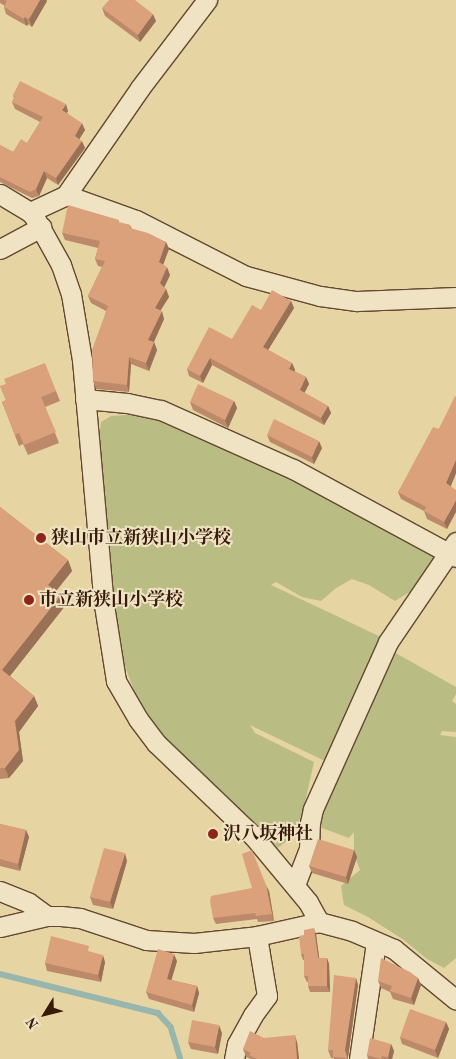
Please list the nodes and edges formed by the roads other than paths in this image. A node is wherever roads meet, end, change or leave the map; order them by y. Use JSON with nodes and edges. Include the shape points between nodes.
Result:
{"nodes":[{"id":1,"x":207,"y":0,"type":"edge"},
{"id":2,"x":0,"y":194,"type":"edge"},
{"id":3,"x":66,"y":196,"type":"junction"},
{"id":4,"x":35,"y":219,"type":"junction"},
{"id":5,"x":0,"y":249,"type":"edge"},
{"id":6,"x":456,"y":297,"type":"edge"},
{"id":7,"x":85,"y":400,"type":"junction"},
{"id":8,"x":454,"y":551,"type":"edge"},
{"id":9,"x":295,"y":885,"type":"junction"},
{"id":10,"x":0,"y":891,"type":"edge"},
{"id":11,"x":47,"y":916,"type":"junction"},
{"id":12,"x":318,"y":922,"type":"junction"},
{"id":13,"x":0,"y":927,"type":"edge"},
{"id":14,"x":257,"y":936,"type":"junction"},
{"id":15,"x":376,"y":942,"type":"junction"},
{"id":16,"x":456,"y":1000,"type":"edge"},
{"id":17,"x":234,"y":1059,"type":"edge"},
{"id":18,"x":359,"y":1059,"type":"edge"}],
"edges":[{"from":1,"to":3,"type":"street","via":[[140,88]]},
{"from":2,"to":4,"type":"street"},
{"from":3,"to":4,"type":"street"},
{"from":3,"to":6,"type":"street","via":[[136,220],[246,276],[320,296],[356,302]]},
{"from":4,"to":5,"type":"street"},
{"from":4,"to":7,"type":"street","via":[[61,265],[71,294]]},
{"from":7,"to":8,"type":"street","via":[[127,403],[161,410],[293,468]]},
{"from":7,"to":9,"type":"street","via":[[105,613],[116,681],[156,743],[254,837]]},
{"from":8,"to":9,"type":"street","via":[[388,642],[313,809],[308,849]]},
{"from":9,"to":12,"type":"street"},
{"from":10,"to":11,"type":"street","via":[[29,903]]},
{"from":11,"to":13,"type":"street"},
{"from":11,"to":14,"type":"street","via":[[80,918],[146,940],[168,943]]},
{"from":12,"to":14,"type":"street"},
{"from":12,"to":15,"type":"street","via":[[352,931]]},
{"from":14,"to":17,"type":"street","via":[[267,996],[252,1015]]},
{"from":15,"to":16,"type":"street","via":[[394,949]]},
{"from":15,"to":18,"type":"street"}]}
